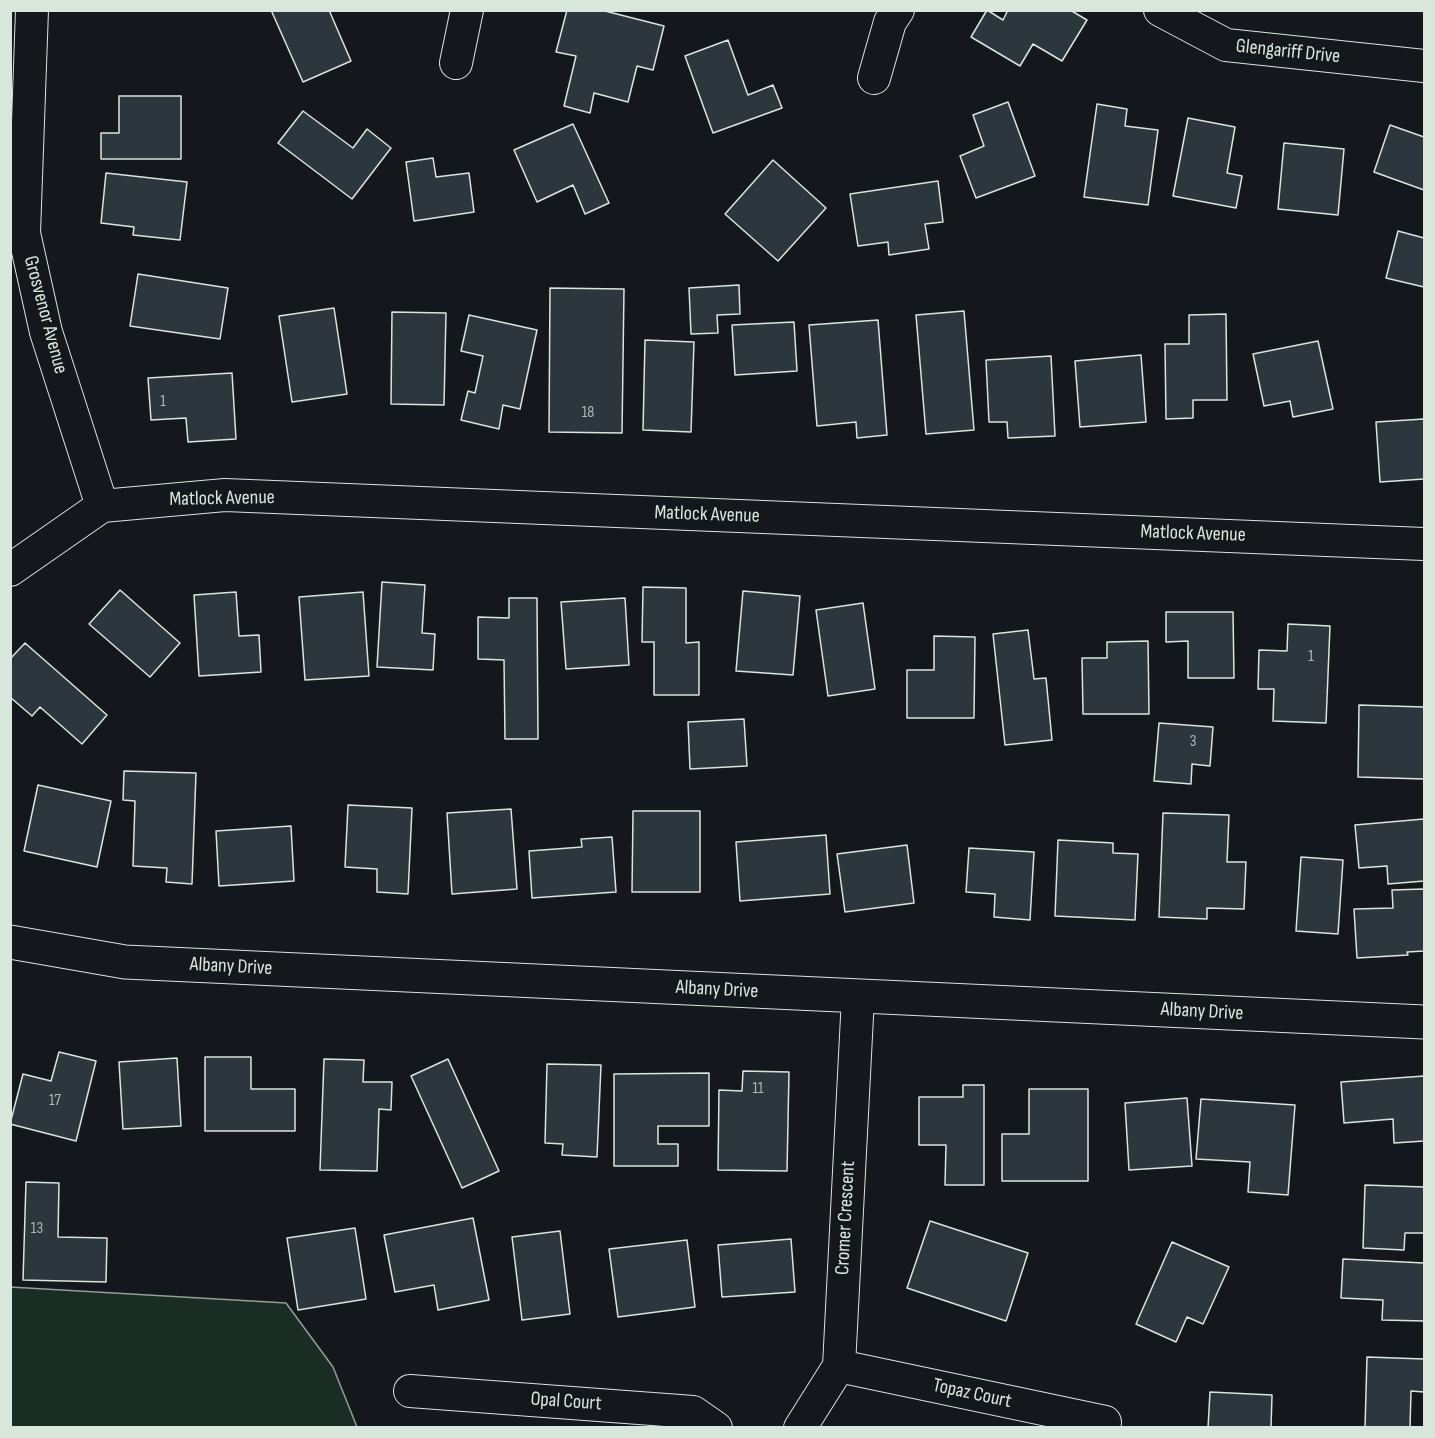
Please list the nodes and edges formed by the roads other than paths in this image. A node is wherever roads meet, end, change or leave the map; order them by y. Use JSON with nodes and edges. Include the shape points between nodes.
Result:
{"nodes":[{"id":1,"x":32,"y":10,"type":"edge"},
{"id":2,"x":466,"y":10,"type":"edge"},
{"id":3,"x":898,"y":10,"type":"edge"},
{"id":4,"x":1161,"y":10,"type":"edge"},
{"id":5,"x":456,"y":63,"type":"dead end"},
{"id":6,"x":1425,"y":66,"type":"edge"},
{"id":7,"x":874,"y":78,"type":"dead end"},
{"id":8,"x":102,"y":506,"type":"junction"},
{"id":9,"x":1425,"y":544,"type":"edge"},
{"id":10,"x":10,"y":570,"type":"edge"},
{"id":11,"x":10,"y":942,"type":"edge"},
{"id":12,"x":858,"y":997,"type":"junction"},
{"id":13,"x":1425,"y":1022,"type":"edge"},
{"id":14,"x":839,"y":1366,"type":"junction"},
{"id":15,"x":411,"y":1391,"type":"dead end"},
{"id":16,"x":1105,"y":1422,"type":"dead end"},
{"id":17,"x":716,"y":1428,"type":"edge"},
{"id":18,"x":800,"y":1428,"type":"edge"}],
"edges":[{"from":1,"to":8,"type":"street","name":"Grosvenor Avenue","via":[[24,233],[46,332]]},
{"from":2,"to":5,"type":"street"},
{"from":3,"to":7,"type":"street","via":[[890,22]]},
{"from":4,"to":6,"type":"street","name":"Glengariff Drive","via":[[1226,45]]},
{"from":8,"to":9,"type":"street","name":"Matlock Avenue","via":[[225,495]]},
{"from":8,"to":10,"type":"street","name":"Matlock Avenue"},
{"from":11,"to":12,"type":"street","name":"Albany Drive","via":[[125,962]]},
{"from":12,"to":13,"type":"street","name":"Albany Drive"},
{"from":12,"to":14,"type":"street","name":"Cromer Crescent"},
{"from":14,"to":16,"type":"street","name":"Topaz Court"},
{"from":14,"to":18,"type":"street","name":"Cromer Crescent"},
{"from":15,"to":17,"type":"street","name":"Opal Court","via":[[693,1412]]}]}
